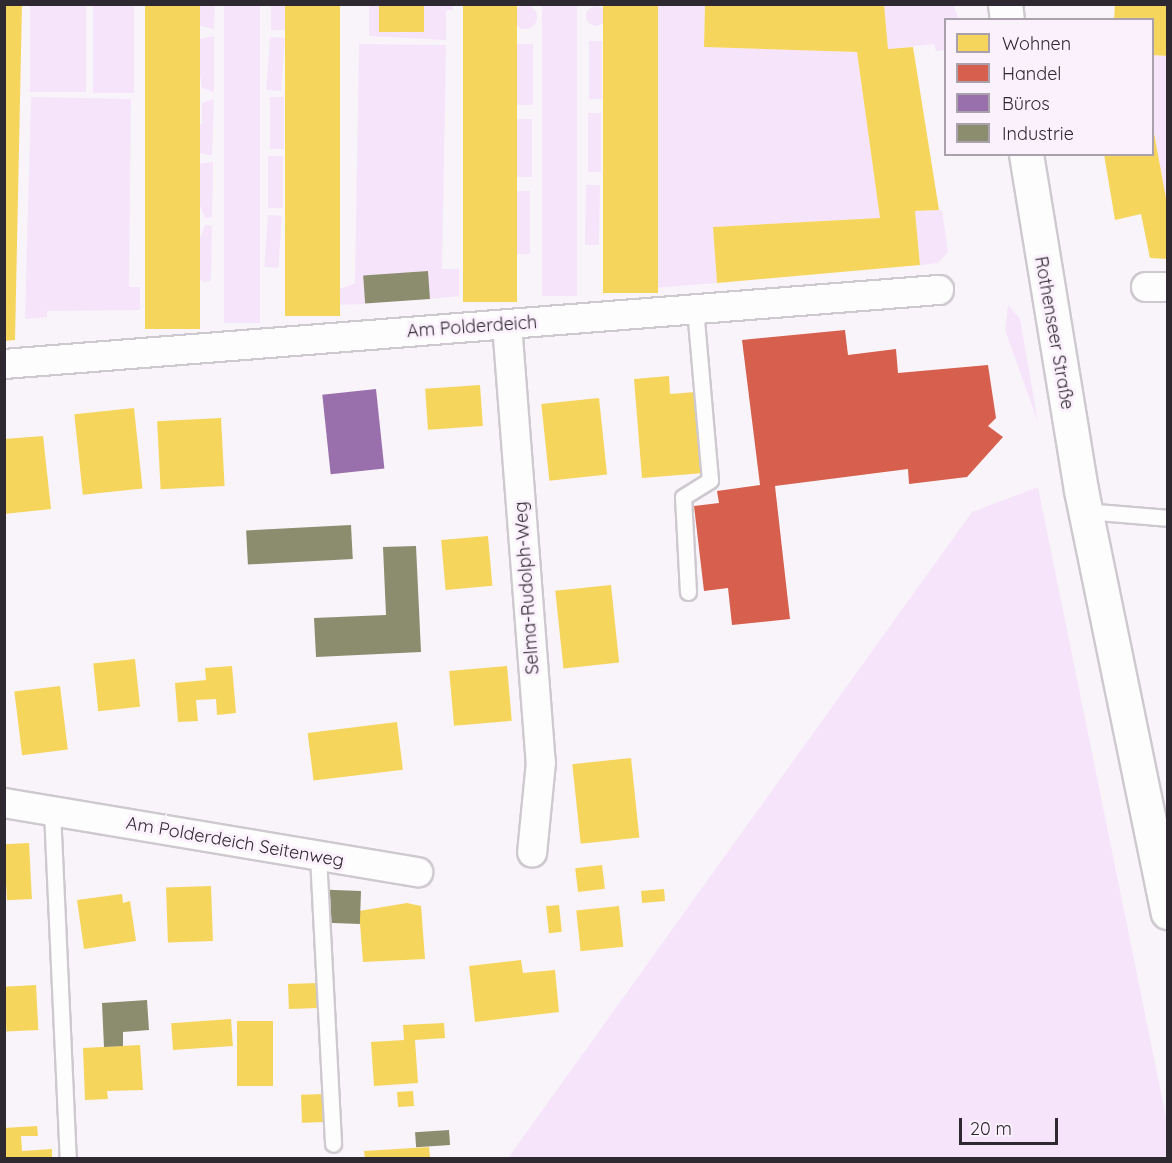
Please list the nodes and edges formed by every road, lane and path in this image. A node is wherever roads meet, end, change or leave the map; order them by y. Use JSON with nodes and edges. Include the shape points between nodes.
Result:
{"nodes":[{"id":1,"x":1026,"y":156,"type":"edge"},
{"id":2,"x":939,"y":290,"type":"dead end"},
{"id":3,"x":695,"y":310,"type":"junction"},
{"id":4,"x":507,"y":324,"type":"junction"},
{"id":5,"x":4,"y":364,"type":"edge"},
{"id":6,"x":1085,"y":511,"type":"junction"},
{"id":7,"x":1167,"y":518,"type":"edge"},
{"id":8,"x":688,"y":592,"type":"dead end"},
{"id":9,"x":4,"y":803,"type":"edge"},
{"id":10,"x":52,"y":811,"type":"junction"},
{"id":11,"x":1161,"y":842,"type":"edge"},
{"id":12,"x":532,"y":853,"type":"dead end"},
{"id":13,"x":318,"y":856,"type":"junction"},
{"id":14,"x":418,"y":872,"type":"dead end"},
{"id":15,"x":1167,"y":912,"type":"edge"},
{"id":16,"x":333,"y":1144,"type":"dead end"},
{"id":17,"x":68,"y":1158,"type":"edge"}],
"edges":[{"from":1,"to":6,"type":"street","name":"Rothenseer Straße"},
{"from":2,"to":3,"type":"street","name":"Am Polderdeich"},
{"from":3,"to":4,"type":"street","name":"Am Polderdeich"},
{"from":3,"to":8,"type":"lane","via":[[710,480],[683,497]]},
{"from":4,"to":5,"type":"street","name":"Am Polderdeich"},
{"from":4,"to":12,"type":"street","name":"Selma-Rudolph-Weg","via":[[541,762]]},
{"from":6,"to":7,"type":"lane"},
{"from":6,"to":11,"type":"street","name":"Rothenseer Straße"},
{"from":9,"to":10,"type":"street","name":"Am Polderdeich Seitenweg"},
{"from":10,"to":13,"type":"street","name":"Am Polderdeich Seitenweg"},
{"from":10,"to":17,"type":"lane"},
{"from":11,"to":15,"type":"street","name":"Rothenseer Straße"},
{"from":13,"to":14,"type":"street","name":"Am Polderdeich Seitenweg"},
{"from":13,"to":16,"type":"lane"}]}
